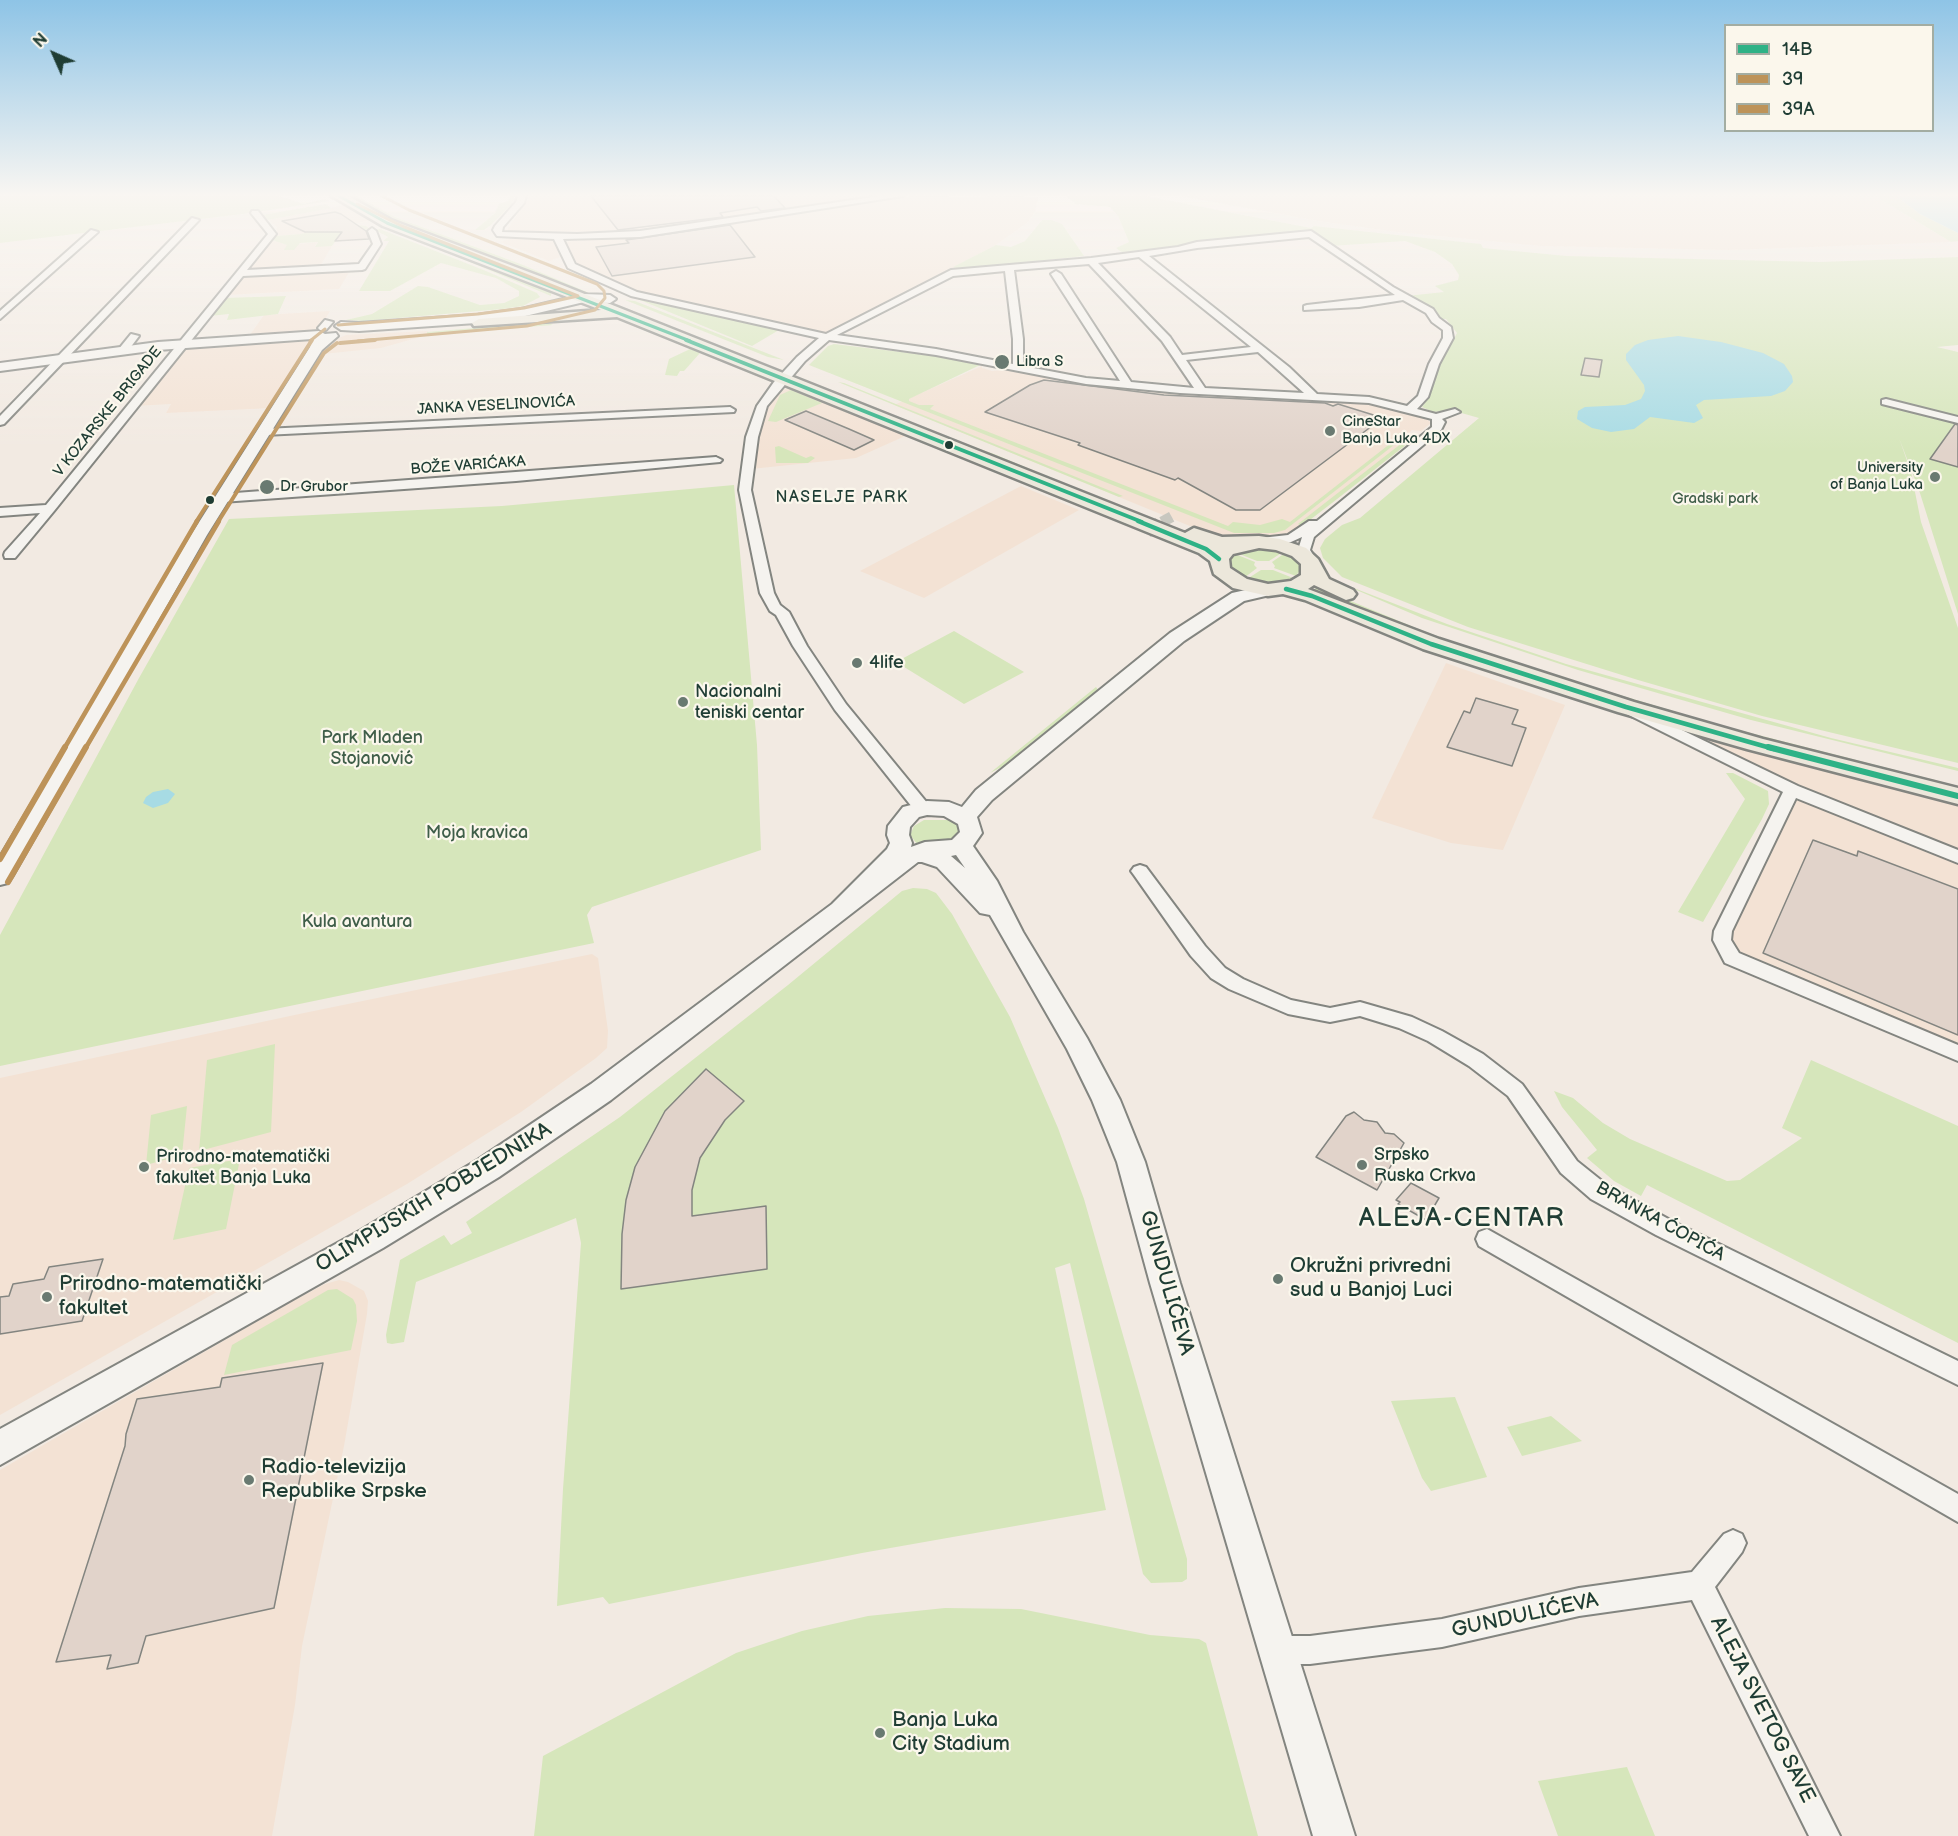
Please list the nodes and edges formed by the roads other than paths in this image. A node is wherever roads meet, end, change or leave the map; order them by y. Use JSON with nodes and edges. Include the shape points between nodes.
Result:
{"nodes":[{"id":1,"x":38,"y":282,"type":"edge"},
{"id":2,"x":136,"y":282,"type":"edge"},
{"id":3,"x":233,"y":282,"type":"edge"},
{"id":4,"x":540,"y":282,"type":"edge"},
{"id":5,"x":542,"y":282,"type":"edge"},
{"id":6,"x":556,"y":282,"type":"edge"},
{"id":7,"x":606,"y":282,"type":"edge"},
{"id":8,"x":934,"y":282,"type":"edge"},
{"id":9,"x":1011,"y":282,"type":"edge"},
{"id":10,"x":1061,"y":282,"type":"edge"},
{"id":11,"x":1111,"y":282,"type":"edge"},
{"id":12,"x":1175,"y":282,"type":"edge"},
{"id":13,"x":1381,"y":282,"type":"edge"},
{"id":14,"x":1403,"y":297,"type":"junction"},
{"id":15,"x":595,"y":298,"type":"junction"},
{"id":16,"x":1307,"y":308,"type":"dead end"},
{"id":17,"x":521,"y":313,"type":"junction"},
{"id":18,"x":0,"y":316,"type":"edge"},
{"id":19,"x":629,"y":317,"type":"junction"},
{"id":20,"x":479,"y":323,"type":"junction"},
{"id":21,"x":330,"y":331,"type":"junction"},
{"id":22,"x":134,"y":336,"type":"dead end"},
{"id":23,"x":827,"y":338,"type":"junction"},
{"id":24,"x":182,"y":344,"type":"junction"},
{"id":25,"x":1260,"y":349,"type":"junction"},
{"id":26,"x":123,"y":350,"type":"junction"},
{"id":27,"x":62,"y":358,"type":"junction"},
{"id":28,"x":1179,"y":358,"type":"junction"},
{"id":29,"x":0,"y":367,"type":"edge"},
{"id":30,"x":1018,"y":369,"type":"junction"},
{"id":31,"x":787,"y":374,"type":"junction"},
{"id":32,"x":1128,"y":386,"type":"junction"},
{"id":33,"x":1202,"y":391,"type":"junction"},
{"id":34,"x":1313,"y":396,"type":"junction"},
{"id":35,"x":1886,"y":402,"type":"dead end"},
{"id":36,"x":1410,"y":409,"type":"junction"},
{"id":37,"x":730,"y":410,"type":"dead end"},
{"id":38,"x":1455,"y":412,"type":"dead end"},
{"id":39,"x":1436,"y":417,"type":"junction"},
{"id":40,"x":1958,"y":420,"type":"edge"},
{"id":41,"x":0,"y":422,"type":"edge"},
{"id":42,"x":264,"y":432,"type":"junction"},
{"id":43,"x":716,"y":460,"type":"dead end"},
{"id":44,"x":222,"y":498,"type":"junction"},
{"id":45,"x":50,"y":508,"type":"junction"},
{"id":46,"x":1338,"y":508,"type":"junction"},
{"id":47,"x":0,"y":512,"type":"edge"},
{"id":48,"x":1251,"y":543,"type":"junction"},
{"id":49,"x":10,"y":555,"type":"dead end"},
{"id":50,"x":1311,"y":566,"type":"junction"},
{"id":51,"x":1222,"y":567,"type":"junction"},
{"id":52,"x":1277,"y":590,"type":"junction"},
{"id":53,"x":1178,"y":637,"type":"junction"},
{"id":54,"x":1626,"y":707,"type":"junction"},
{"id":55,"x":1958,"y":780,"type":"edge"},
{"id":56,"x":1792,"y":790,"type":"junction"},
{"id":57,"x":1958,"y":796,"type":"edge"},
{"id":58,"x":958,"y":813,"type":"junction"},
{"id":59,"x":916,"y":838,"type":"junction"},
{"id":60,"x":966,"y":846,"type":"junction"},
{"id":61,"x":1958,"y":857,"type":"edge"},
{"id":62,"x":1140,"y":871,"type":"dead end"},
{"id":63,"x":0,"y":877,"type":"edge"},
{"id":64,"x":1011,"y":934,"type":"junction"},
{"id":65,"x":1958,"y":1053,"type":"edge"},
{"id":66,"x":1487,"y":1239,"type":"dead end"},
{"id":67,"x":1958,"y":1373,"type":"edge"},
{"id":68,"x":0,"y":1448,"type":"edge"},
{"id":69,"x":1958,"y":1509,"type":"edge"},
{"id":70,"x":1733,"y":1544,"type":"dead end"},
{"id":71,"x":1699,"y":1585,"type":"junction"},
{"id":72,"x":1278,"y":1650,"type":"junction"},
{"id":73,"x":1334,"y":1836,"type":"edge"},
{"id":74,"x":1825,"y":1836,"type":"edge"}],
"edges":[{"from":1,"to":18,"type":"street"},
{"from":2,"to":27,"type":"street"},
{"from":3,"to":24,"type":"street","name":"V KOZARSKE BRIGADE"},
{"from":4,"to":17,"type":"main road","via":[[553,290],[556,297]]},
{"from":5,"to":15,"type":"main road"},
{"from":6,"to":15,"type":"main road"},
{"from":7,"to":23,"type":"street","via":[[634,294]]},
{"from":8,"to":23,"type":"street"},
{"from":9,"to":30,"type":"street"},
{"from":10,"to":32,"type":"street"},
{"from":11,"to":28,"type":"street"},
{"from":12,"to":25,"type":"street"},
{"from":13,"to":14,"type":"street"},
{"from":14,"to":16,"type":"street"},
{"from":14,"to":36,"type":"street","via":[[1430,311],[1449,333],[1423,397]]},
{"from":15,"to":17,"type":"main road"},
{"from":15,"to":19,"type":"main road"},
{"from":15,"to":20,"type":"main road","via":[[535,315]]},
{"from":15,"to":31,"type":"main road"},
{"from":17,"to":21,"type":"main road"},
{"from":19,"to":20,"type":"main road","via":[[598,314]]},
{"from":19,"to":31,"type":"main road"},
{"from":20,"to":21,"type":"main road"},
{"from":21,"to":24,"type":"main road"},
{"from":21,"to":42,"type":"main road"},
{"from":22,"to":26,"type":"street"},
{"from":23,"to":30,"type":"street","via":[[936,352]]},
{"from":23,"to":31,"type":"street"},
{"from":24,"to":26,"type":"main road"},
{"from":24,"to":45,"type":"street","name":"V KOZARSKE BRIGADE"},
{"from":25,"to":28,"type":"street"},
{"from":25,"to":34,"type":"street"},
{"from":26,"to":27,"type":"main road"},
{"from":27,"to":29,"type":"main road"},
{"from":27,"to":41,"type":"street"},
{"from":28,"to":33,"type":"street"},
{"from":30,"to":32,"type":"street"},
{"from":31,"to":48,"type":"main road","via":[[1006,454],[1202,538],[1220,543]]},
{"from":31,"to":51,"type":"main road","via":[[1192,542],[1210,551]]},
{"from":31,"to":59,"type":"street","via":[[762,406],[750,445],[745,490],[765,586],[775,608],[773,616],[810,680]]},
{"from":32,"to":33,"type":"street"},
{"from":33,"to":34,"type":"street"},
{"from":34,"to":36,"type":"street","via":[[1369,399]]},
{"from":35,"to":40,"type":"street"},
{"from":36,"to":39,"type":"street"},
{"from":37,"to":42,"type":"street","name":"JANKA VESELINOVIĆA"},
{"from":38,"to":39,"type":"street"},
{"from":39,"to":46,"type":"street","via":[[1437,428]]},
{"from":42,"to":44,"type":"main road"},
{"from":43,"to":44,"type":"street","name":"BOŽE VARIĆAKA"},
{"from":44,"to":63,"type":"main road"},
{"from":45,"to":47,"type":"street"},
{"from":45,"to":49,"type":"street","name":"V KOZARSKE BRIGADE"},
{"from":46,"to":48,"type":"street","via":[[1290,538]]},
{"from":46,"to":50,"type":"street","via":[[1305,540],[1304,550]]},
{"from":48,"to":50,"type":"main road","via":[[1289,548],[1306,557]]},
{"from":48,"to":51,"type":"main road","via":[[1226,550]]},
{"from":50,"to":52,"type":"main road","via":[[1306,582]]},
{"from":50,"to":55,"type":"main road","via":[[1316,578],[1331,588],[1522,661],[1750,728]]},
{"from":51,"to":52,"type":"main road","via":[[1240,584]]},
{"from":51,"to":53,"type":"main road","via":[[1220,595]]},
{"from":52,"to":53,"type":"main road","via":[[1238,597]]},
{"from":52,"to":54,"type":"main road","via":[[1312,596],[1431,644]]},
{"from":53,"to":58,"type":"main road","via":[[1021,764],[972,811]]},
{"from":54,"to":56,"type":"street"},
{"from":54,"to":57,"type":"main road"},
{"from":56,"to":61,"type":"street"},
{"from":56,"to":65,"type":"street","via":[[1723,931],[1722,940],[1732,958]]},
{"from":58,"to":59,"type":"main road"},
{"from":58,"to":60,"type":"main road","via":[[976,823],[975,841]]},
{"from":59,"to":60,"type":"main road","via":[[953,854]]},
{"from":59,"to":64,"type":"main road","name":"GUNDULIĆEVA","via":[[957,866]]},
{"from":59,"to":68,"type":"main road","name":"OLIMPIJSKIH POBJEDNIKA","via":[[841,909],[628,1072],[489,1168]]},
{"from":60,"to":64,"type":"main road","name":"GUNDULIĆEVA"},
{"from":62,"to":67,"type":"street","name":"BRANKA ĆOPIĆA","via":[[1198,951],[1228,980],[1288,1007],[1330,1015],[1360,1009],[1405,1022],[1435,1036],[1476,1060],[1515,1090],[1569,1167],[1599,1192]]},
{"from":64,"to":72,"type":"main road","name":"GUNDULIĆEVA","via":[[1078,1045],[1131,1162]]},
{"from":66,"to":69,"type":"street"},
{"from":70,"to":71,"type":"street"},
{"from":71,"to":72,"type":"street","name":"GUNDULIĆEVA","via":[[1579,1602],[1442,1633],[1310,1650]]},
{"from":71,"to":74,"type":"street","name":"ALEJA SVETOG SAVE"},
{"from":72,"to":73,"type":"main road","name":"GUNDULIĆEVA"}]}
